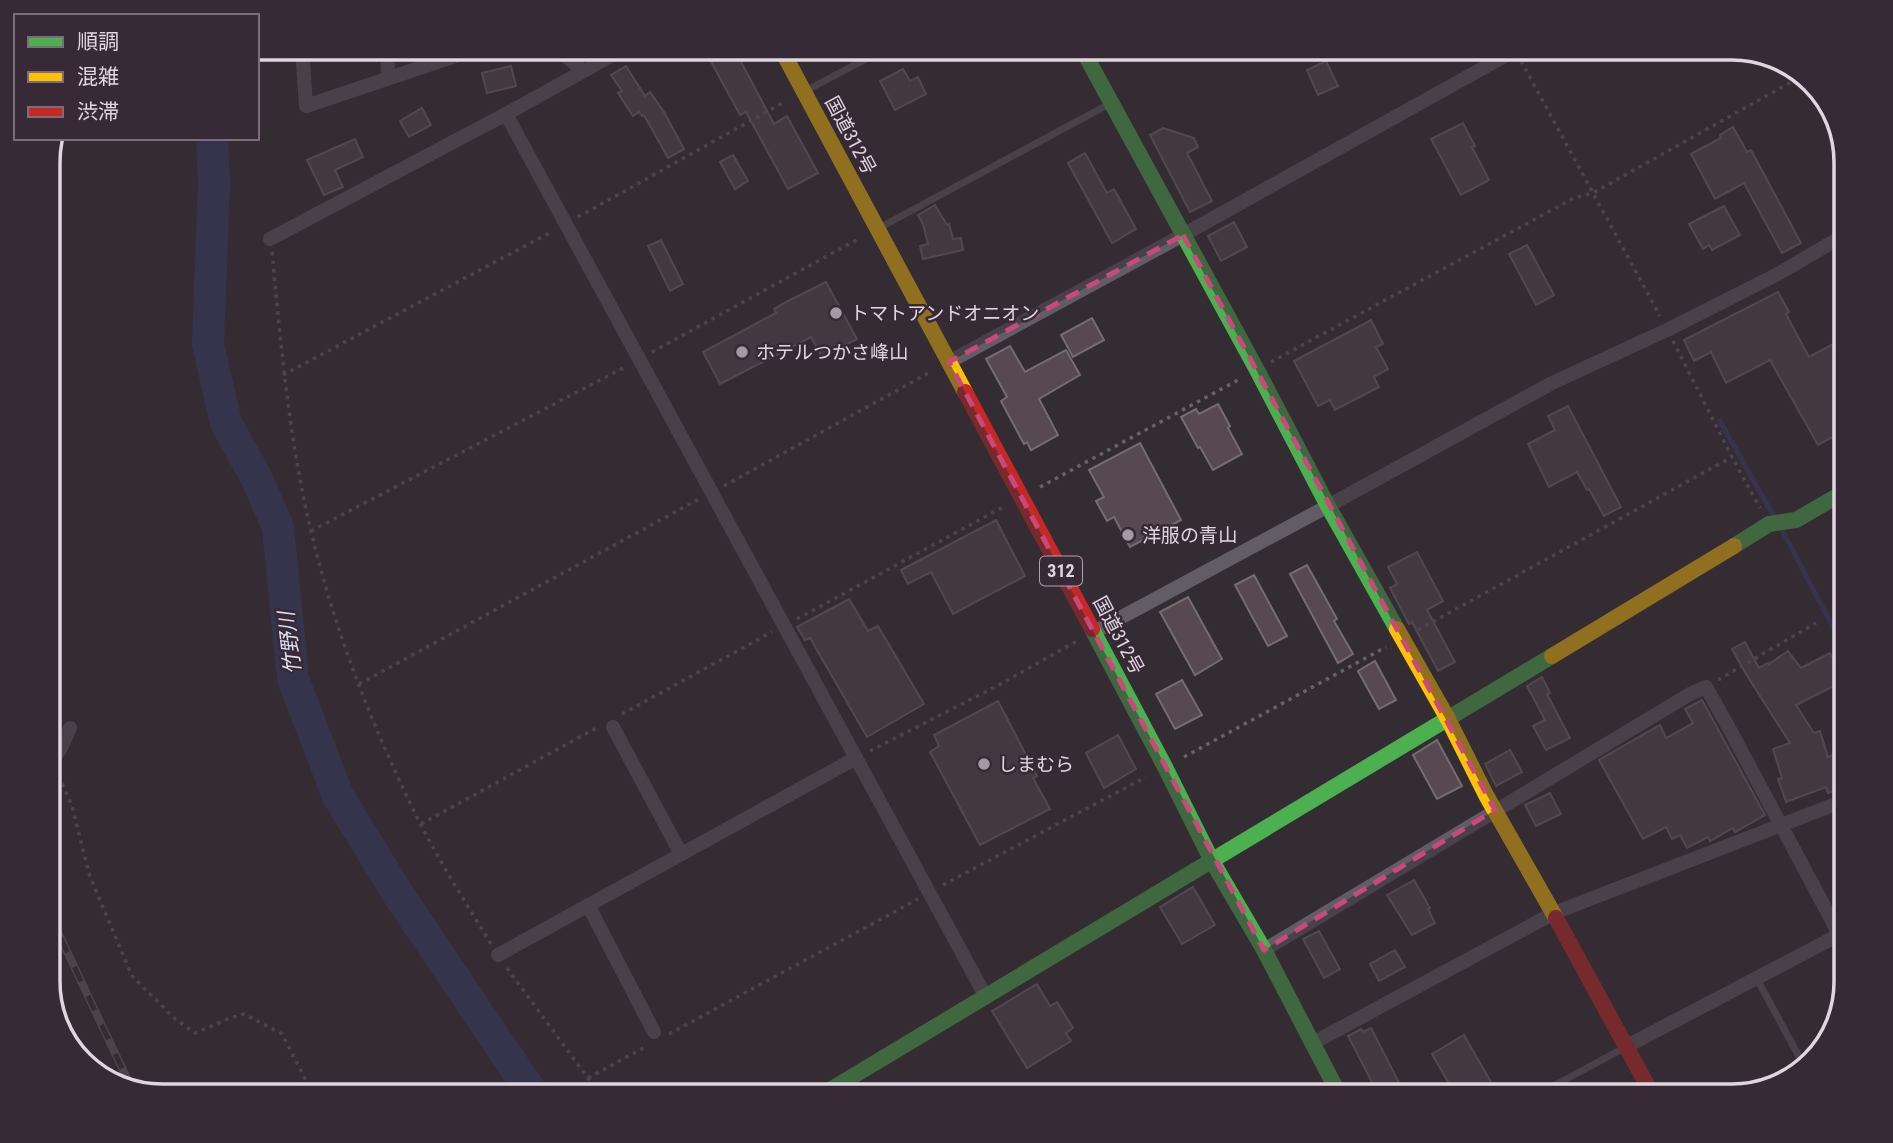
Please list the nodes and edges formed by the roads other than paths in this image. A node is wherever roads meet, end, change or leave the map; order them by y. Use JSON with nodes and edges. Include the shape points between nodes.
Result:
{"nodes":[{"id":1,"x":303,"y":59,"type":"edge"},
{"id":2,"x":387,"y":59,"type":"edge"},
{"id":3,"x":447,"y":59,"type":"edge"},
{"id":4,"x":570,"y":59,"type":"edge"},
{"id":5,"x":604,"y":59,"type":"edge"},
{"id":6,"x":786,"y":59,"type":"edge"},
{"id":7,"x":866,"y":59,"type":"edge"},
{"id":8,"x":1087,"y":59,"type":"edge"},
{"id":9,"x":1500,"y":59,"type":"edge"},
{"id":10,"x":583,"y":71,"type":"junction"},
{"id":11,"x":388,"y":79,"type":"junction"},
{"id":12,"x":803,"y":92,"type":"junction"},
{"id":13,"x":1111,"y":103,"type":"junction"},
{"id":14,"x":506,"y":114,"type":"junction"},
{"id":15,"x":877,"y":229,"type":"junction"},
{"id":16,"x":1182,"y":236,"type":"junction"},
{"id":17,"x":270,"y":239,"type":"road end"},
{"id":18,"x":1833,"y":242,"type":"edge"},
{"id":19,"x":949,"y":362,"type":"junction"},
{"id":20,"x":1833,"y":500,"type":"edge"},
{"id":21,"x":1328,"y":506,"type":"junction"},
{"id":22,"x":1094,"y":632,"type":"junction"},
{"id":23,"x":1448,"y":719,"type":"junction"},
{"id":24,"x":610,"y":723,"type":"road end"},
{"id":25,"x":70,"y":728,"type":"dead end"},
{"id":26,"x":60,"y":746,"type":"edge"},
{"id":27,"x":856,"y":758,"type":"junction"},
{"id":28,"x":1834,"y":805,"type":"edge"},
{"id":29,"x":1495,"y":810,"type":"junction"},
{"id":30,"x":1781,"y":825,"type":"junction"},
{"id":31,"x":681,"y":854,"type":"junction"},
{"id":32,"x":1212,"y":861,"type":"junction"},
{"id":33,"x":588,"y":905,"type":"junction"},
{"id":34,"x":1554,"y":913,"type":"junction"},
{"id":35,"x":1834,"y":920,"type":"edge"},
{"id":36,"x":1834,"y":939,"type":"edge"},
{"id":37,"x":1264,"y":950,"type":"junction"},
{"id":38,"x":498,"y":955,"type":"road end"},
{"id":39,"x":1757,"y":978,"type":"junction"},
{"id":40,"x":986,"y":997,"type":"junction"},
{"id":41,"x":654,"y":1032,"type":"dead end"},
{"id":42,"x":1313,"y":1043,"type":"junction"},
{"id":43,"x":1627,"y":1046,"type":"junction"},
{"id":44,"x":1798,"y":1058,"type":"edge"},
{"id":45,"x":840,"y":1084,"type":"edge"},
{"id":46,"x":1334,"y":1084,"type":"edge"},
{"id":47,"x":1557,"y":1084,"type":"edge"},
{"id":48,"x":1647,"y":1084,"type":"edge"}],
"edges":[{"from":1,"to":11,"type":"street","via":[[306,106]]},
{"from":2,"to":11,"type":"street"},
{"from":3,"to":11,"type":"street"},
{"from":4,"to":10,"type":"street"},
{"from":5,"to":10,"type":"street"},
{"from":6,"to":12,"type":"main road","name":"国道312号","number":"312"},
{"from":7,"to":12,"type":"lane"},
{"from":8,"to":13,"type":"main road"},
{"from":9,"to":16,"type":"street"},
{"from":10,"to":14,"type":"street"},
{"from":12,"to":15,"type":"main road","name":"国道312号","number":"312"},
{"from":13,"to":15,"type":"lane"},
{"from":13,"to":16,"type":"main road"},
{"from":14,"to":17,"type":"street"},
{"from":14,"to":27,"type":"street"},
{"from":15,"to":19,"type":"main road","name":"国道312号","number":"312"},
{"from":16,"to":19,"type":"street"},
{"from":16,"to":21,"type":"main road"},
{"from":18,"to":21,"type":"street","via":[[1667,330],[1552,383]]},
{"from":19,"to":22,"type":"main road","name":"国道312号","number":"312"},
{"from":20,"to":23,"type":"main road","via":[[1796,520],[1769,524]]},
{"from":21,"to":22,"type":"street"},
{"from":21,"to":23,"type":"main road"},
{"from":22,"to":32,"type":"main road","name":"国道312号","number":"312"},
{"from":23,"to":29,"type":"main road"},
{"from":23,"to":32,"type":"main road"},
{"from":24,"to":31,"type":"street"},
{"from":25,"to":26,"type":"street"},
{"from":27,"to":31,"type":"street"},
{"from":27,"to":40,"type":"street"},
{"from":28,"to":30,"type":"street"},
{"from":29,"to":30,"type":"street","via":[[1706,687]]},
{"from":29,"to":34,"type":"main road"},
{"from":29,"to":37,"type":"street"},
{"from":30,"to":34,"type":"street"},
{"from":30,"to":35,"type":"street"},
{"from":31,"to":33,"type":"street"},
{"from":32,"to":37,"type":"main road","name":"国道312号","number":"312"},
{"from":32,"to":40,"type":"main road"},
{"from":33,"to":38,"type":"street"},
{"from":33,"to":41,"type":"street"},
{"from":34,"to":42,"type":"street"},
{"from":34,"to":43,"type":"main road"},
{"from":36,"to":39,"type":"street"},
{"from":37,"to":42,"type":"main road","name":"国道312号","number":"312"},
{"from":39,"to":43,"type":"street"},
{"from":39,"to":44,"type":"lane"},
{"from":40,"to":45,"type":"main road"},
{"from":42,"to":46,"type":"main road","name":"国道312号","number":"312"},
{"from":43,"to":47,"type":"lane"},
{"from":43,"to":48,"type":"main road"}]}
